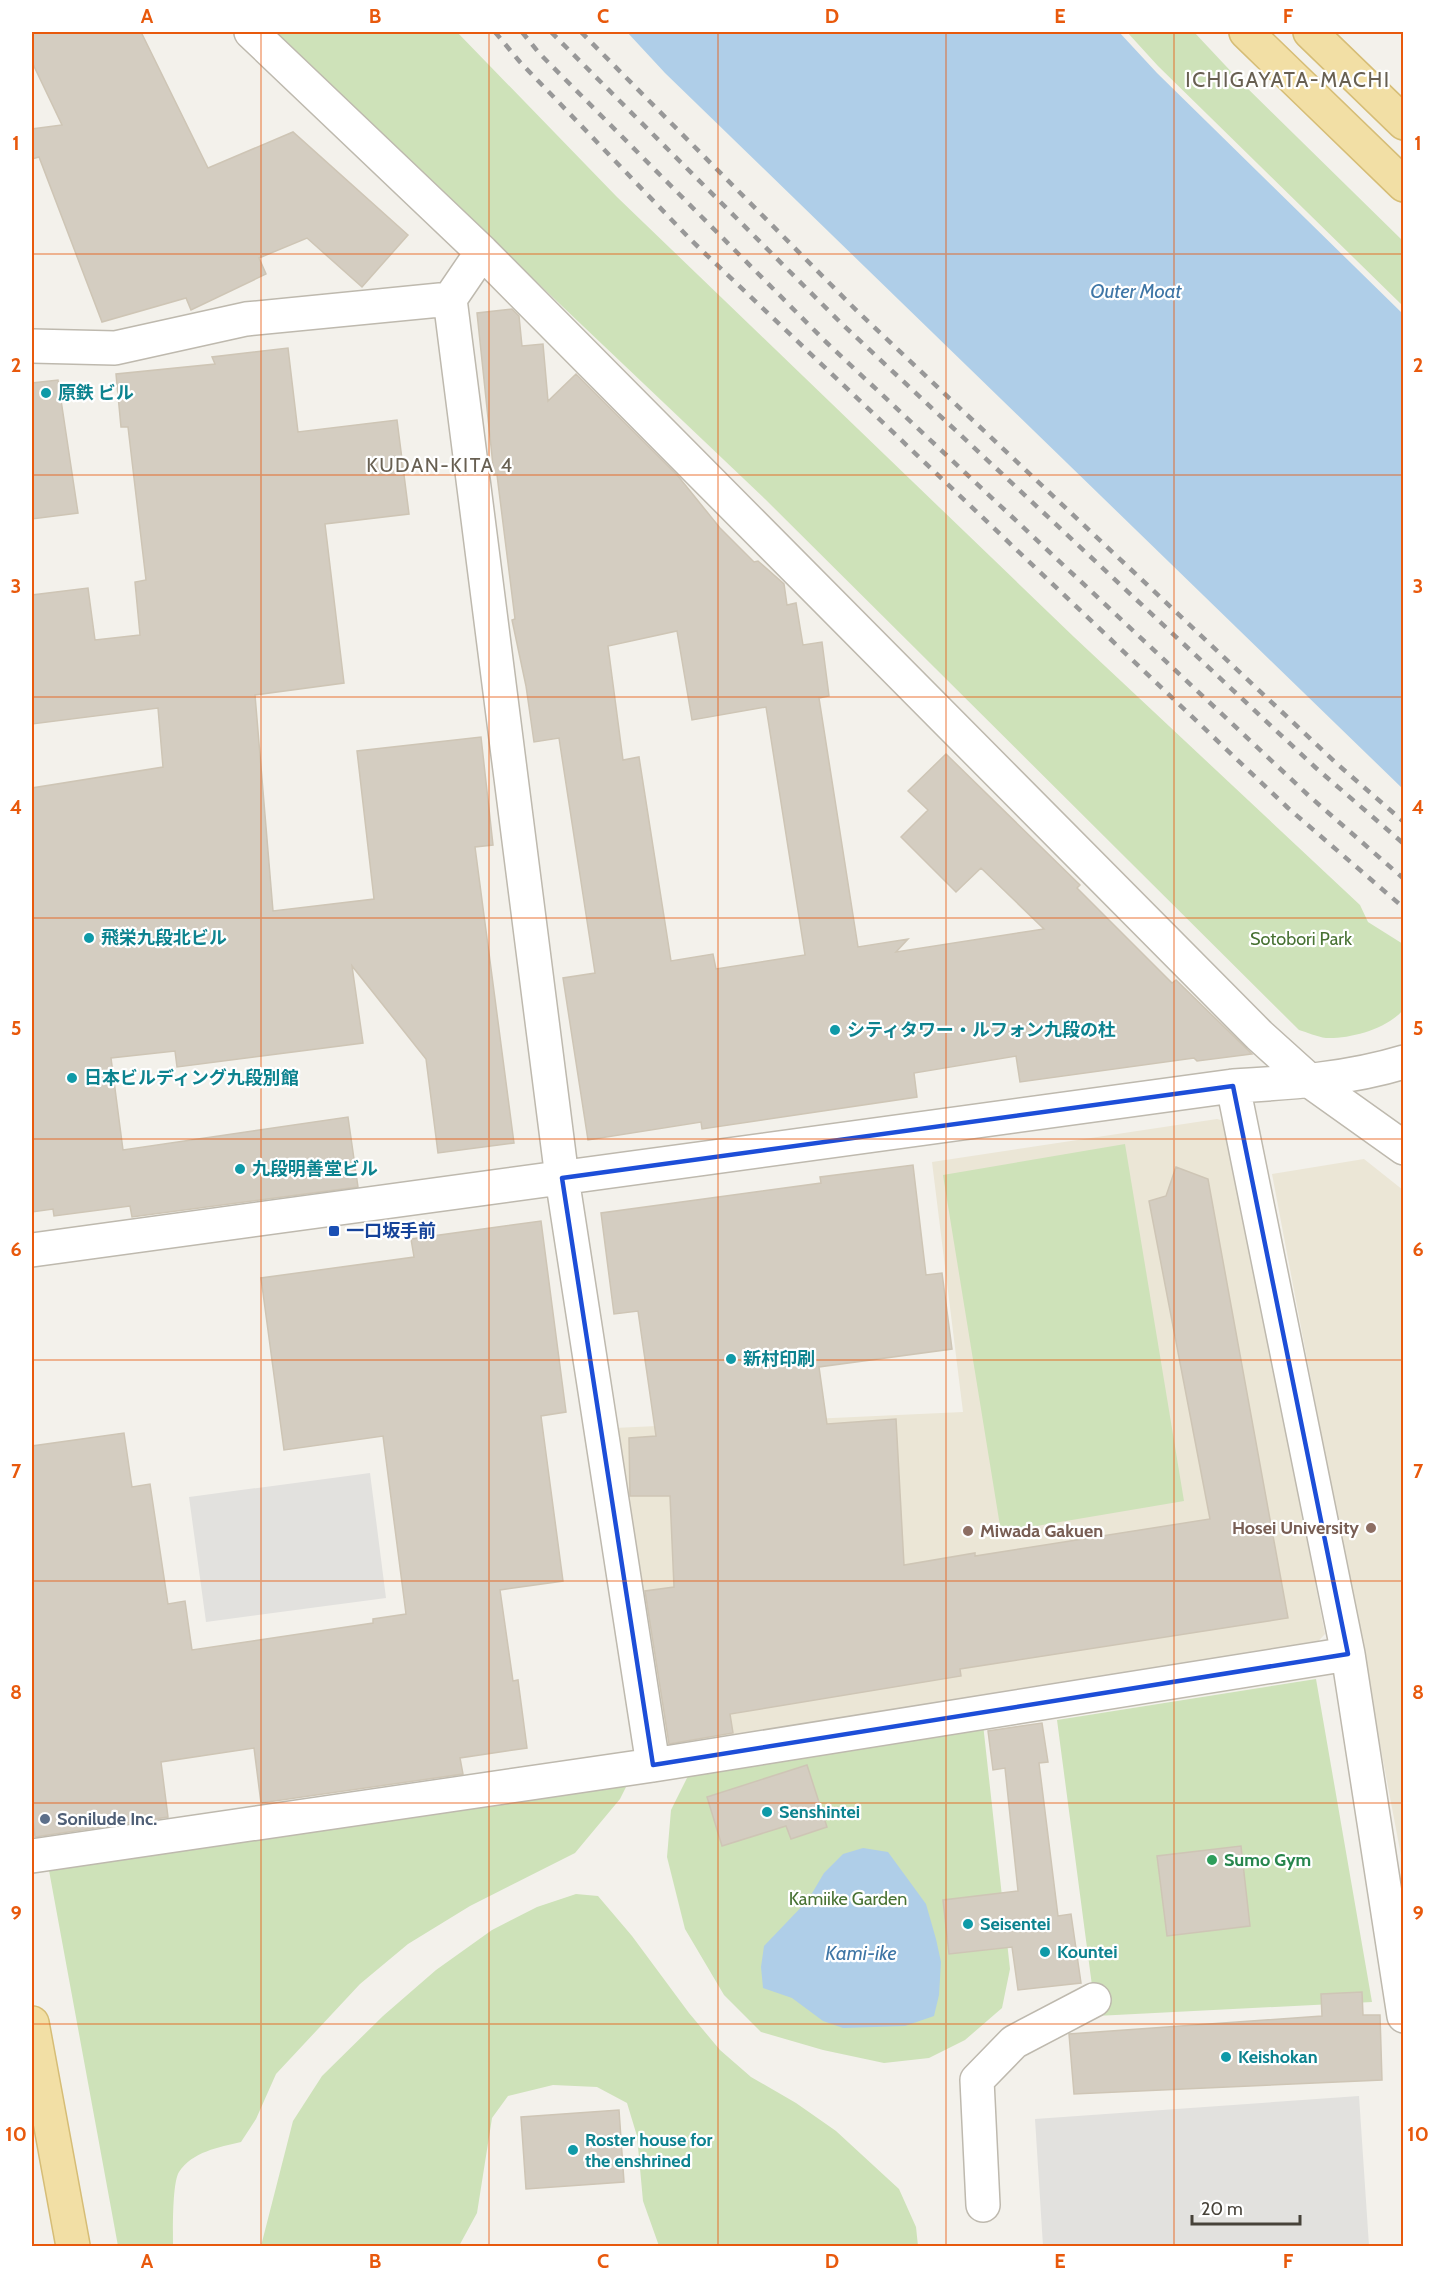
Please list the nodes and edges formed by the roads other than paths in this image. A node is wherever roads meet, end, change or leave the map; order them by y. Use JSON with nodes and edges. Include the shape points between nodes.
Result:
{"nodes":[{"id":1,"x":251,"y":32,"type":"edge"},
{"id":2,"x":1246,"y":32,"type":"edge"},
{"id":3,"x":1310,"y":32,"type":"edge"},
{"id":4,"x":1404,"y":123,"type":"edge"},
{"id":5,"x":1404,"y":185,"type":"edge"},
{"id":6,"x":482,"y":252,"type":"junction"},
{"id":7,"x":450,"y":299,"type":"junction"},
{"id":8,"x":32,"y":346,"type":"edge"},
{"id":9,"x":1404,"y":1062,"type":"edge"},
{"id":10,"x":1310,"y":1081,"type":"junction"},
{"id":11,"x":1233,"y":1086,"type":"junction"},
{"id":12,"x":1404,"y":1148,"type":"edge"},
{"id":13,"x":562,"y":1178,"type":"junction"},
{"id":14,"x":32,"y":1250,"type":"edge"},
{"id":15,"x":1348,"y":1654,"type":"junction"},
{"id":16,"x":653,"y":1765,"type":"junction"},
{"id":17,"x":32,"y":1856,"type":"edge"},
{"id":18,"x":1094,"y":2000,"type":"dead end"},
{"id":19,"x":1404,"y":2016,"type":"edge"},
{"id":20,"x":32,"y":2023,"type":"edge"},
{"id":21,"x":983,"y":2205,"type":"dead end"},
{"id":22,"x":73,"y":2247,"type":"edge"}],
"edges":[{"from":1,"to":6,"type":"street"},
{"from":2,"to":5,"type":"main road"},
{"from":3,"to":4,"type":"main road"},
{"from":6,"to":7,"type":"street"},
{"from":6,"to":10,"type":"street","via":[[1242,1018]]},
{"from":7,"to":8,"type":"street","via":[[246,320],[115,348]]},
{"from":7,"to":13,"type":"street"},
{"from":9,"to":10,"type":"street","via":[[1370,1072]]},
{"from":10,"to":11,"type":"street"},
{"from":10,"to":12,"type":"street"},
{"from":11,"to":13,"type":"street"},
{"from":11,"to":15,"type":"street"},
{"from":13,"to":14,"type":"street"},
{"from":13,"to":16,"type":"street"},
{"from":15,"to":16,"type":"street"},
{"from":15,"to":19,"type":"street"},
{"from":16,"to":17,"type":"street"},
{"from":18,"to":21,"type":"street","via":[[1014,2042],[977,2080]]},
{"from":20,"to":22,"type":"main road"}]}
